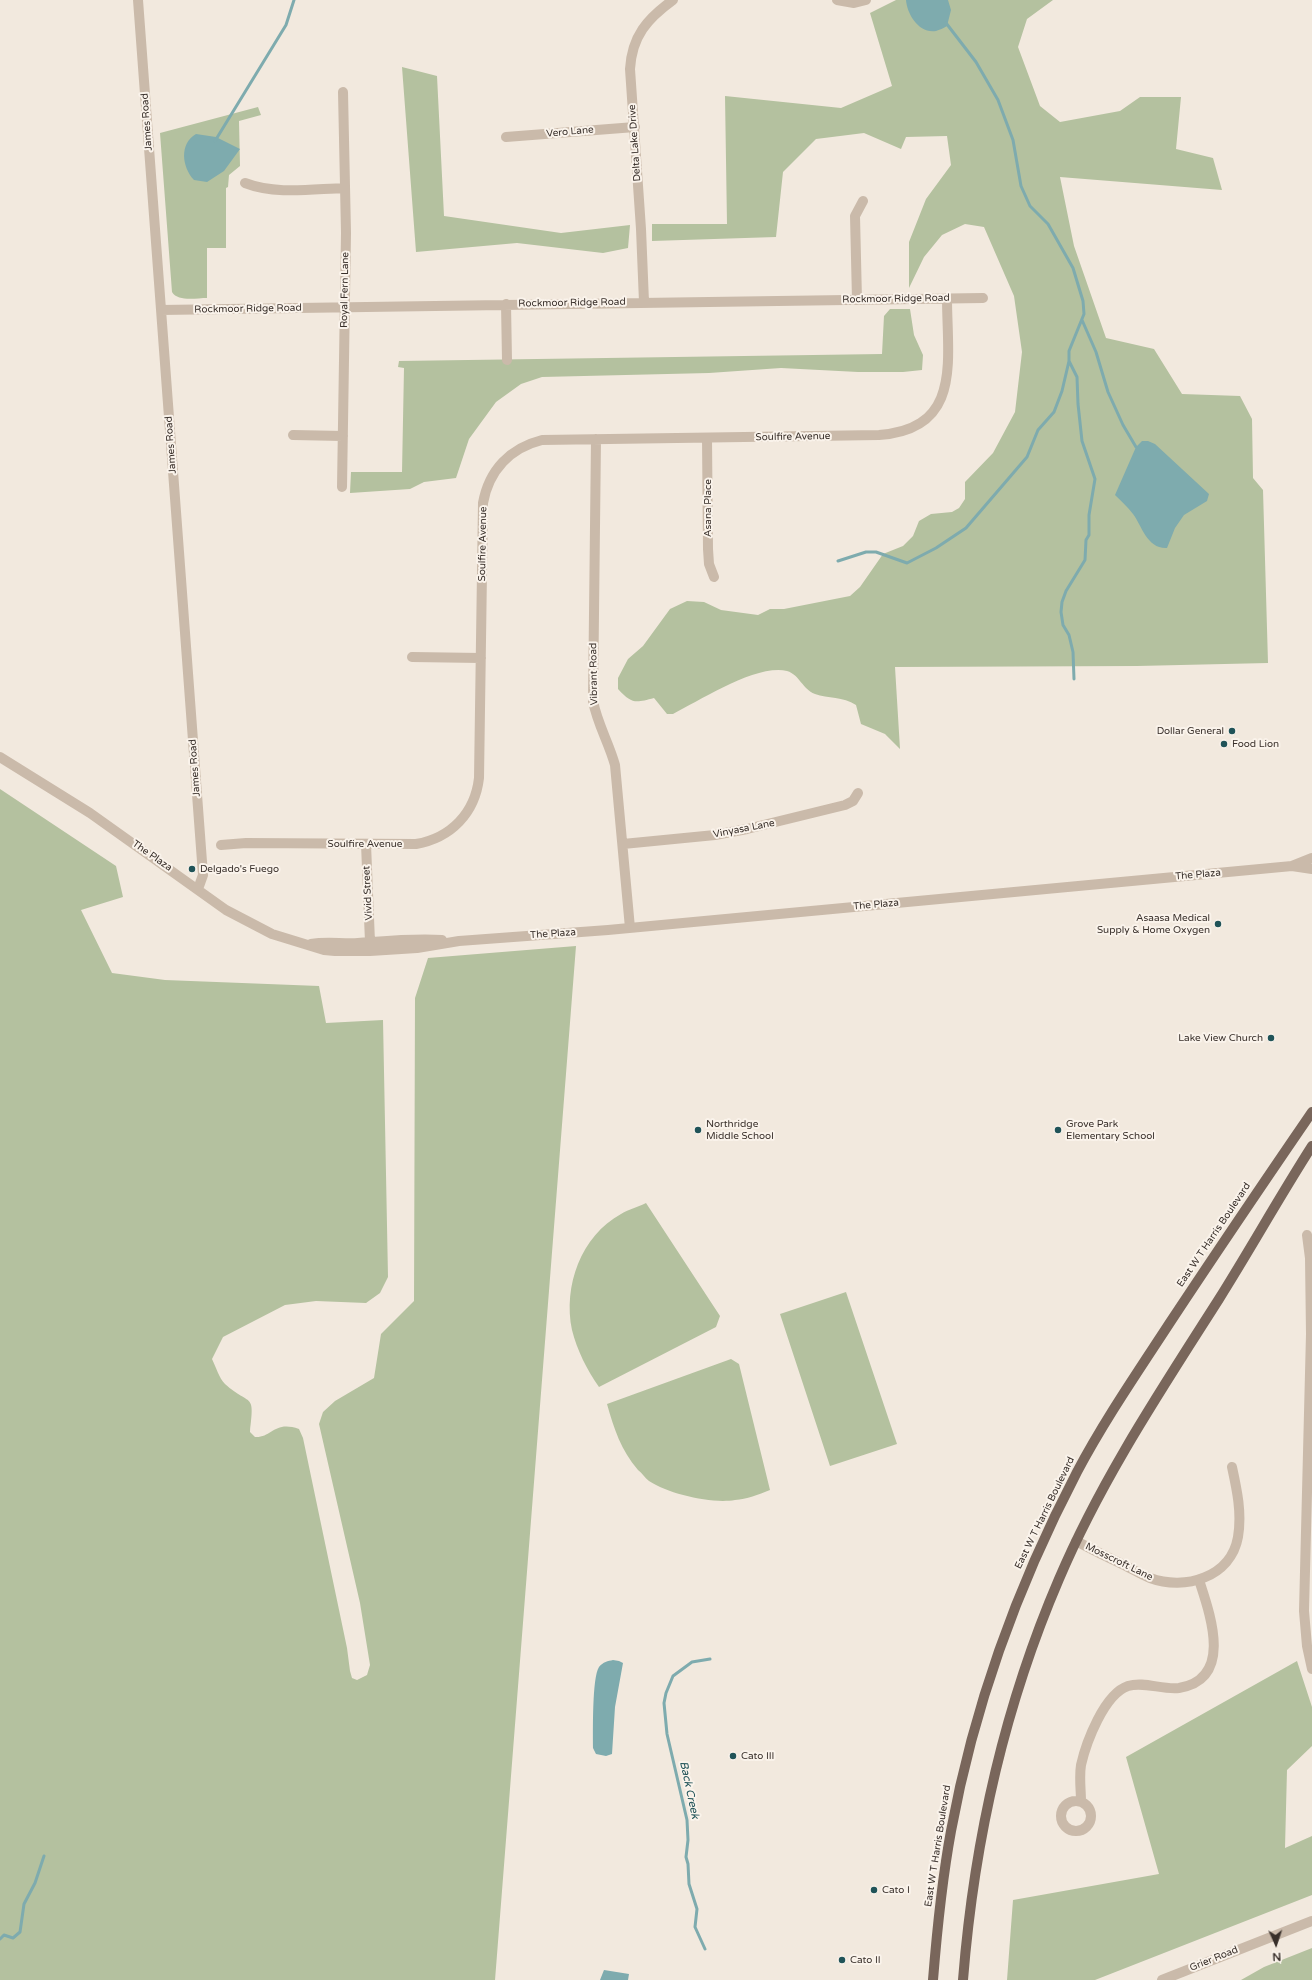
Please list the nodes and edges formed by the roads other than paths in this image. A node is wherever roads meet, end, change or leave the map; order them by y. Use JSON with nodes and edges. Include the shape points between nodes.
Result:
{"nodes":[{"id":1,"x":138,"y":0,"type":"edge"},
{"id":2,"x":673,"y":0,"type":"edge"},
{"id":3,"x":837,"y":0,"type":"edge"},
{"id":4,"x":866,"y":0,"type":"edge"},
{"id":5,"x":343,"y":92,"type":"dead end"},
{"id":6,"x":634,"y":127,"type":"junction"},
{"id":7,"x":506,"y":138,"type":"dead end"},
{"id":8,"x":245,"y":183,"type":"dead end"},
{"id":9,"x":345,"y":188,"type":"junction"},
{"id":10,"x":863,"y":201,"type":"dead end"},
{"id":11,"x":947,"y":298,"type":"junction"},
{"id":12,"x":983,"y":298,"type":"dead end"},
{"id":13,"x":856,"y":300,"type":"junction"},
{"id":14,"x":644,"y":302,"type":"junction"},
{"id":15,"x":506,"y":304,"type":"junction"},
{"id":16,"x":345,"y":308,"type":"junction"},
{"id":17,"x":161,"y":310,"type":"junction"},
{"id":18,"x":507,"y":360,"type":"dead end"},
{"id":19,"x":293,"y":435,"type":"dead end"},
{"id":20,"x":343,"y":436,"type":"junction"},
{"id":21,"x":708,"y":438,"type":"junction"},
{"id":22,"x":596,"y":439,"type":"junction"},
{"id":23,"x":342,"y":487,"type":"dead end"},
{"id":24,"x":714,"y":578,"type":"dead end"},
{"id":25,"x":412,"y":657,"type":"dead end"},
{"id":26,"x":481,"y":658,"type":"junction"},
{"id":27,"x":0,"y":757,"type":"edge"},
{"id":28,"x":858,"y":793,"type":"dead end"},
{"id":29,"x":221,"y":844,"type":"dead end"},
{"id":30,"x":366,"y":844,"type":"junction"},
{"id":31,"x":622,"y":844,"type":"junction"},
{"id":32,"x":1312,"y":858,"type":"edge"},
{"id":33,"x":1292,"y":866,"type":"junction"},
{"id":34,"x":1312,"y":869,"type":"edge"},
{"id":35,"x":198,"y":889,"type":"junction"},
{"id":36,"x":630,"y":928,"type":"junction"},
{"id":37,"x":459,"y":941,"type":"junction"},
{"id":38,"x":370,"y":942,"type":"junction"},
{"id":39,"x":309,"y":944,"type":"junction"},
{"id":40,"x":1312,"y":1112,"type":"edge"},
{"id":41,"x":1312,"y":1146,"type":"edge"},
{"id":42,"x":1307,"y":1235,"type":"dead end"},
{"id":43,"x":1311,"y":1258,"type":"edge"},
{"id":44,"x":1311,"y":1398,"type":"edge"},
{"id":45,"x":1232,"y":1467,"type":"dead end"},
{"id":46,"x":1076,"y":1541,"type":"junction"},
{"id":47,"x":1198,"y":1580,"type":"junction"},
{"id":48,"x":1312,"y":1669,"type":"edge"},
{"id":49,"x":1081,"y":1802,"type":"dead end"},
{"id":50,"x":1312,"y":1921,"type":"edge"},
{"id":51,"x":933,"y":1980,"type":"edge"},
{"id":52,"x":963,"y":1980,"type":"edge"},
{"id":53,"x":1162,"y":1980,"type":"edge"}],
"edges":[{"from":1,"to":17,"type":"street","name":"James Road"},
{"from":2,"to":6,"type":"street","name":"Delta Lake Drive","via":[[649,20],[634,43],[630,69]]},
{"from":3,"to":4,"type":"street","via":[[854,3]]},
{"from":5,"to":9,"type":"street","name":"Royal Fern Lane"},
{"from":6,"to":7,"type":"street","name":"Vero Lane"},
{"from":6,"to":14,"type":"street","name":"Delta Lake Drive"},
{"from":8,"to":9,"type":"street","via":[[271,190]]},
{"from":9,"to":16,"type":"street","name":"Royal Fern Lane"},
{"from":10,"to":13,"type":"street","via":[[855,216]]},
{"from":11,"to":12,"type":"street","name":"Rockmoor Ridge Road"},
{"from":11,"to":13,"type":"street","name":"Rockmoor Ridge Road"},
{"from":11,"to":21,"type":"street","name":"Soulfire Avenue","via":[[946,387],[936,409],[919,425],[905,431],[879,435]]},
{"from":13,"to":14,"type":"street","name":"Rockmoor Ridge Road"},
{"from":14,"to":15,"type":"street","name":"Rockmoor Ridge Road"},
{"from":15,"to":16,"type":"street","name":"Rockmoor Ridge Road"},
{"from":15,"to":18,"type":"street"},
{"from":16,"to":17,"type":"street","name":"Rockmoor Ridge Road"},
{"from":16,"to":20,"type":"street","name":"Royal Fern Lane"},
{"from":17,"to":35,"type":"street","name":"James Road","via":[[203,875]]},
{"from":19,"to":20,"type":"street"},
{"from":20,"to":23,"type":"street","name":"Royal Fern Lane"},
{"from":21,"to":22,"type":"street","name":"Soulfire Avenue"},
{"from":21,"to":24,"type":"street","name":"Asana Place","via":[[708,549],[709,564]]},
{"from":22,"to":26,"type":"street","name":"Soulfire Avenue","via":[[542,440],[530,444],[506,459],[491,479],[483,511]]},
{"from":22,"to":31,"type":"street","name":"Vibrant Road","via":[[593,701],[614,765]]},
{"from":25,"to":26,"type":"street"},
{"from":26,"to":30,"type":"street","name":"Soulfire Avenue","via":[[479,778],[476,794],[469,809],[453,828],[432,840],[408,844]]},
{"from":27,"to":35,"type":"street","name":"The Plaza","via":[[90,813]]},
{"from":28,"to":31,"type":"street","name":"Vinyasa Lane","via":[[853,801],[845,805],[747,829],[715,835]]},
{"from":29,"to":30,"type":"street","name":"Soulfire Avenue"},
{"from":30,"to":38,"type":"street","name":"Vivid Street"},
{"from":31,"to":36,"type":"street","name":"Vibrant Road"},
{"from":32,"to":33,"type":"street","name":"The Plaza"},
{"from":33,"to":34,"type":"street","name":"The Plaza"},
{"from":33,"to":36,"type":"street","name":"The Plaza"},
{"from":35,"to":39,"type":"street","name":"The Plaza","via":[[226,910],[256,927]]},
{"from":36,"to":37,"type":"street","name":"The Plaza"},
{"from":37,"to":38,"type":"street","name":"The Plaza","via":[[416,938]]},
{"from":37,"to":39,"type":"street","name":"The Plaza","via":[[417,948],[370,951],[324,950]]},
{"from":38,"to":39,"type":"street","name":"The Plaza"},
{"from":40,"to":51,"type":"main road","name":"East W T Harris Boulevard","via":[[1157,1343],[1098,1436],[1041,1546],[1002,1642],[970,1747],[950,1833]]},
{"from":41,"to":46,"type":"main road","via":[[1130,1440]]},
{"from":42,"to":43,"type":"street"},
{"from":43,"to":44,"type":"street"},
{"from":44,"to":48,"type":"street","via":[[1304,1611]]},
{"from":45,"to":47,"type":"street","name":"Mosscroft Lane","via":[[1239,1505],[1238,1538],[1222,1566]]},
{"from":46,"to":47,"type":"street","name":"Mosscroft Lane","via":[[1150,1578],[1173,1583]]},
{"from":46,"to":52,"type":"main road","via":[[1031,1650],[993,1777],[974,1875]]},
{"from":47,"to":49,"type":"street","via":[[1215,1643],[1210,1666],[1201,1679],[1187,1686],[1169,1688],[1137,1685],[1120,1690],[1097,1722],[1081,1767]]},
{"from":50,"to":53,"type":"street","name":"Grier Road"}]}
